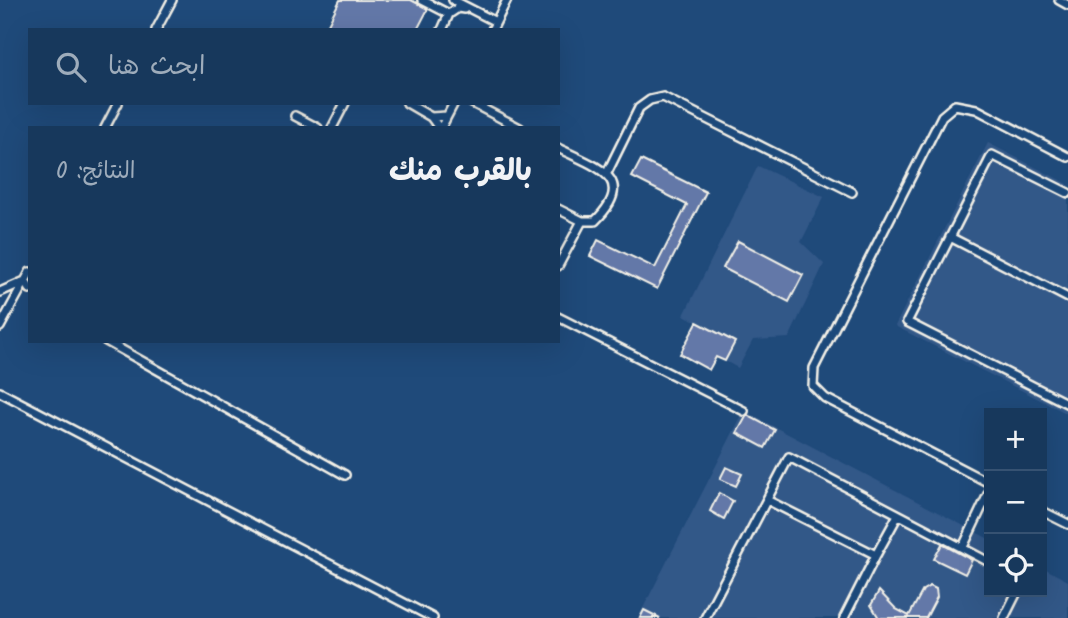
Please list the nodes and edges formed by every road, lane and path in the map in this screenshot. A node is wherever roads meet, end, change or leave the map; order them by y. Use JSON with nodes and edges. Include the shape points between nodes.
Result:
{"nodes":[{"id":1,"x":172,"y":0,"type":"edge"},
{"id":2,"x":422,"y":0,"type":"edge"},
{"id":3,"x":453,"y":0,"type":"edge"},
{"id":4,"x":508,"y":0,"type":"edge"},
{"id":5,"x":1059,"y":0,"type":"edge"},
{"id":6,"x":1068,"y":5,"type":"edge"},
{"id":7,"x":471,"y":10,"type":"junction"},
{"id":8,"x":449,"y":14,"type":"junction"},
{"id":9,"x":494,"y":26,"type":"edge"},
{"id":10,"x":157,"y":28,"type":"edge"},
{"id":11,"x":443,"y":28,"type":"edge"},
{"id":12,"x":117,"y":105,"type":"edge"},
{"id":13,"x":344,"y":105,"type":"edge"},
{"id":14,"x":410,"y":105,"type":"edge"},
{"id":15,"x":453,"y":105,"type":"edge"},
{"id":16,"x":476,"y":105,"type":"edge"},
{"id":17,"x":295,"y":116,"type":"dead end"},
{"id":18,"x":447,"y":116,"type":"junction"},
{"id":19,"x":430,"y":117,"type":"junction"},
{"id":20,"x":106,"y":126,"type":"edge"},
{"id":21,"x":314,"y":126,"type":"edge"},
{"id":22,"x":333,"y":126,"type":"edge"},
{"id":23,"x":438,"y":126,"type":"edge"},
{"id":24,"x":441,"y":126,"type":"edge"},
{"id":25,"x":516,"y":126,"type":"edge"},
{"id":26,"x":560,"y":149,"type":"edge"},
{"id":27,"x":1068,"y":157,"type":"edge"},
{"id":28,"x":607,"y":173,"type":"junction"},
{"id":29,"x":852,"y":192,"type":"dead end"},
{"id":30,"x":1068,"y":193,"type":"edge"},
{"id":31,"x":560,"y":210,"type":"edge"},
{"id":32,"x":582,"y":221,"type":"junction"},
{"id":33,"x":950,"y":237,"type":"junction"},
{"id":34,"x":560,"y":262,"type":"edge"},
{"id":35,"x":28,"y":276,"type":"edge"},
{"id":36,"x":25,"y":281,"type":"junction"},
{"id":37,"x":28,"y":286,"type":"edge"},
{"id":38,"x":0,"y":292,"type":"edge"},
{"id":39,"x":1068,"y":298,"type":"edge"},
{"id":40,"x":560,"y":318,"type":"edge"},
{"id":41,"x":0,"y":327,"type":"edge"},
{"id":42,"x":110,"y":343,"type":"edge"},
{"id":43,"x":0,"y":391,"type":"edge"},
{"id":44,"x":1068,"y":404,"type":"edge"},
{"id":45,"x":744,"y":411,"type":"dead end"},
{"id":46,"x":345,"y":475,"type":"dead end"},
{"id":47,"x":984,"y":480,"type":"edge"},
{"id":48,"x":767,"y":500,"type":"junction"},
{"id":49,"x":984,"y":503,"type":"edge"},
{"id":50,"x":1047,"y":513,"type":"edge"},
{"id":51,"x":898,"y":515,"type":"junction"},
{"id":52,"x":1068,"y":524,"type":"edge"},
{"id":53,"x":963,"y":547,"type":"junction"},
{"id":54,"x":876,"y":555,"type":"junction"},
{"id":55,"x":984,"y":559,"type":"edge"},
{"id":56,"x":1014,"y":597,"type":"edge"},
{"id":57,"x":433,"y":618,"type":"edge"},
{"id":58,"x":705,"y":618,"type":"edge"},
{"id":59,"x":844,"y":618,"type":"edge"},
{"id":60,"x":1004,"y":618,"type":"edge"}],
"edges":[{"from":1,"to":10,"type":"lane"},
{"from":2,"to":8,"type":"lane"},
{"from":3,"to":7,"type":"lane"},
{"from":4,"to":9,"type":"lane"},
{"from":5,"to":6,"type":"lane"},
{"from":7,"to":8,"type":"lane","via":[[458,8]]},
{"from":7,"to":9,"type":"lane"},
{"from":8,"to":11,"type":"lane"},
{"from":12,"to":20,"type":"lane"},
{"from":13,"to":22,"type":"lane"},
{"from":14,"to":19,"type":"lane"},
{"from":15,"to":18,"type":"lane"},
{"from":16,"to":25,"type":"lane"},
{"from":17,"to":21,"type":"lane"},
{"from":18,"to":19,"type":"lane"},
{"from":18,"to":24,"type":"lane"},
{"from":19,"to":23,"type":"lane"},
{"from":26,"to":28,"type":"lane"},
{"from":27,"to":47,"type":"lane","via":[[976,109],[956,105],[942,117],[814,368],[813,386],[825,398]]},
{"from":28,"to":29,"type":"lane","via":[[639,108],[663,97]]},
{"from":28,"to":32,"type":"lane","via":[[614,190],[603,213],[595,221]]},
{"from":30,"to":33,"type":"lane","via":[[992,155]]},
{"from":31,"to":32,"type":"lane"},
{"from":32,"to":34,"type":"lane"},
{"from":33,"to":39,"type":"lane"},
{"from":33,"to":44,"type":"lane","via":[[906,322]]},
{"from":35,"to":36,"type":"lane"},
{"from":36,"to":37,"type":"lane"},
{"from":36,"to":38,"type":"lane"},
{"from":36,"to":41,"type":"lane"},
{"from":40,"to":45,"type":"lane"},
{"from":42,"to":46,"type":"lane"},
{"from":43,"to":57,"type":"lane"},
{"from":48,"to":51,"type":"lane","via":[[789,457]]},
{"from":48,"to":54,"type":"lane"},
{"from":48,"to":58,"type":"lane"},
{"from":49,"to":53,"type":"lane"},
{"from":50,"to":52,"type":"lane"},
{"from":51,"to":53,"type":"lane"},
{"from":51,"to":54,"type":"lane"},
{"from":53,"to":55,"type":"lane"},
{"from":54,"to":59,"type":"lane"},
{"from":56,"to":60,"type":"lane"}]}
